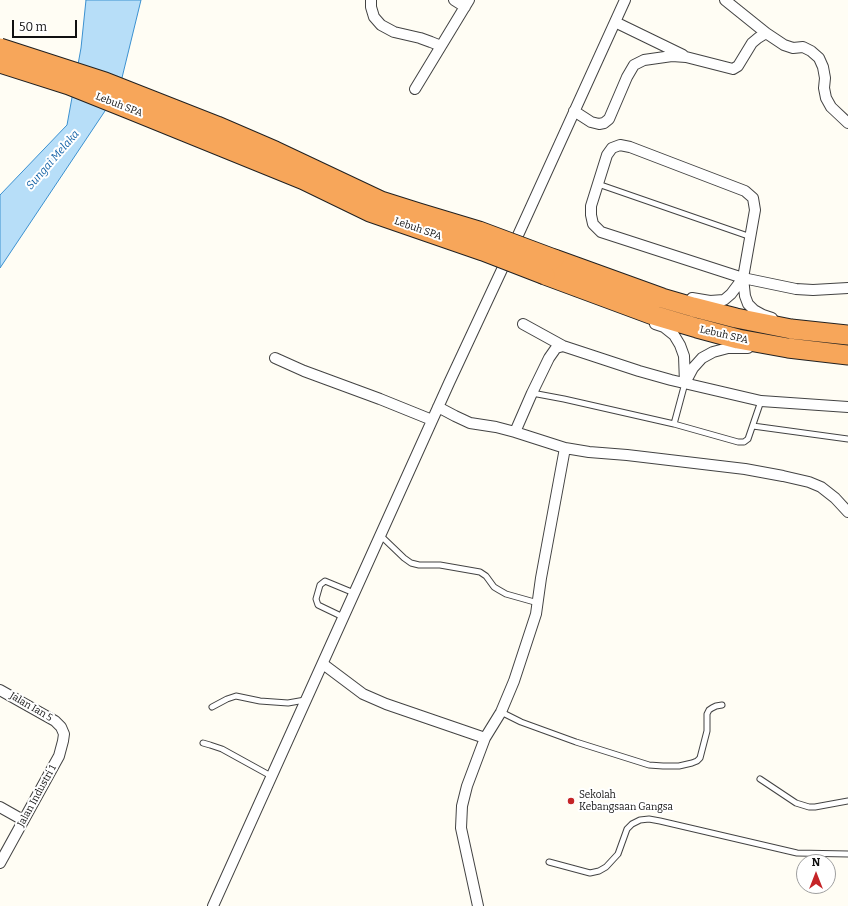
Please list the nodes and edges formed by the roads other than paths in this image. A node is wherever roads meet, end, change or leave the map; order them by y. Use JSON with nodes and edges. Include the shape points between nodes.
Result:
{"nodes":[{"id":1,"x":371,"y":0,"type":"edge"},
{"id":2,"x":454,"y":0,"type":"edge"},
{"id":3,"x":624,"y":0,"type":"edge"},
{"id":4,"x":725,"y":0,"type":"edge"},
{"id":5,"x":467,"y":4,"type":"edge"},
{"id":6,"x":615,"y":22,"type":"junction"},
{"id":7,"x":766,"y":33,"type":"junction"},
{"id":8,"x":440,"y":46,"type":"junction"},
{"id":9,"x":0,"y":48,"type":"edge"},
{"id":10,"x":686,"y":57,"type":"junction"},
{"id":11,"x":0,"y":63,"type":"edge"},
{"id":12,"x":415,"y":89,"type":"dead end"},
{"id":13,"x":574,"y":111,"type":"junction"},
{"id":14,"x":848,"y":123,"type":"edge"},
{"id":15,"x":598,"y":184,"type":"junction"},
{"id":16,"x":751,"y":237,"type":"junction"},
{"id":17,"x":743,"y":278,"type":"junction"},
{"id":18,"x":635,"y":288,"type":"junction"},
{"id":19,"x":848,"y":288,"type":"edge"},
{"id":20,"x":589,"y":292,"type":"junction"},
{"id":21,"x":523,"y":324,"type":"dead end"},
{"id":22,"x":847,"y":335,"type":"edge"},
{"id":23,"x":564,"y":346,"type":"junction"},
{"id":24,"x":847,"y":355,"type":"edge"},
{"id":25,"x":276,"y":358,"type":"dead end"},
{"id":26,"x":685,"y":383,"type":"junction"},
{"id":27,"x":532,"y":393,"type":"junction"},
{"id":28,"x":761,"y":401,"type":"junction"},
{"id":29,"x":438,"y":407,"type":"junction"},
{"id":30,"x":848,"y":407,"type":"edge"},
{"id":31,"x":432,"y":420,"type":"junction"},
{"id":32,"x":674,"y":424,"type":"junction"},
{"id":33,"x":753,"y":426,"type":"junction"},
{"id":34,"x":515,"y":432,"type":"junction"},
{"id":35,"x":848,"y":439,"type":"edge"},
{"id":36,"x":565,"y":448,"type":"junction"},
{"id":37,"x":848,"y":512,"type":"edge"},
{"id":38,"x":380,"y":535,"type":"junction"},
{"id":39,"x":354,"y":592,"type":"junction"},
{"id":40,"x":538,"y":603,"type":"junction"},
{"id":41,"x":343,"y":617,"type":"junction"},
{"id":42,"x":323,"y":664,"type":"junction"},
{"id":43,"x":0,"y":690,"type":"edge"},
{"id":44,"x":306,"y":700,"type":"junction"},
{"id":45,"x":722,"y":706,"type":"dead end"},
{"id":46,"x":212,"y":707,"type":"dead end"},
{"id":47,"x":501,"y":712,"type":"junction"},
{"id":48,"x":61,"y":727,"type":"joint"},
{"id":49,"x":485,"y":738,"type":"junction"},
{"id":50,"x":203,"y":743,"type":"dead end"},
{"id":51,"x":272,"y":776,"type":"junction"},
{"id":52,"x":760,"y":779,"type":"dead end"},
{"id":53,"x":848,"y":800,"type":"edge"},
{"id":54,"x":0,"y":807,"type":"edge"},
{"id":55,"x":23,"y":820,"type":"junction"},
{"id":56,"x":848,"y":854,"type":"edge"},
{"id":57,"x":549,"y":862,"type":"dead end"},
{"id":58,"x":0,"y":863,"type":"edge"},
{"id":59,"x":213,"y":906,"type":"edge"},
{"id":60,"x":478,"y":906,"type":"edge"}],
"edges":[{"from":1,"to":8,"type":"street","via":[[374,17],[381,25],[394,32]]},
{"from":2,"to":5,"type":"street"},
{"from":3,"to":6,"type":"street"},
{"from":4,"to":7,"type":"street"},
{"from":5,"to":8,"type":"street"},
{"from":6,"to":10,"type":"street"},
{"from":6,"to":13,"type":"street"},
{"from":7,"to":10,"type":"street","via":[[752,43],[738,66],[733,69]]},
{"from":7,"to":14,"type":"street","via":[[784,45],[793,48],[803,47],[819,58],[824,67],[826,98],[831,107]]},
{"from":8,"to":12,"type":"street"},
{"from":9,"to":18,"type":"highway","name":"Lebuh SPA","bridge":true,"via":[[105,82],[217,126],[276,150],[381,201],[479,231]]},
{"from":10,"to":13,"type":"street","via":[[644,60],[634,65],[609,119],[604,123],[591,122]]},
{"from":11,"to":20,"type":"highway","name":"Lebuh SPA","bridge":true,"via":[[69,85],[129,109],[304,180],[370,212],[483,251]]},
{"from":13,"to":29,"type":"street"},
{"from":15,"to":16,"type":"lane"},
{"from":15,"to":16,"type":"street","via":[[607,154],[612,148],[620,145],[630,147],[746,191],[752,198],[755,210]]},
{"from":15,"to":17,"type":"street","via":[[591,215],[593,224],[601,232]]},
{"from":16,"to":17,"type":"street"},
{"from":17,"to":18,"type":"street","via":[[724,300],[687,298]]},
{"from":17,"to":19,"type":"street","via":[[796,289]]},
{"from":17,"to":22,"type":"street","via":[[745,296],[754,310],[764,315]]},
{"from":18,"to":22,"type":"highway","name":"Lebuh SPA","via":[[693,308],[736,318],[791,329]]},
{"from":20,"to":24,"type":"highway","name":"Lebuh SPA","via":[[653,315],[738,339]]},
{"from":20,"to":26,"type":"street","via":[[603,303],[664,327],[674,335],[684,356]]},
{"from":21,"to":23,"type":"street"},
{"from":23,"to":26,"type":"street"},
{"from":23,"to":27,"type":"street","via":[[552,352]]},
{"from":24,"to":26,"type":"street","via":[[822,358],[728,348],[702,358]]},
{"from":25,"to":31,"type":"street"},
{"from":26,"to":28,"type":"street"},
{"from":26,"to":32,"type":"lane"},
{"from":27,"to":32,"type":"lane"},
{"from":27,"to":34,"type":"street"},
{"from":28,"to":30,"type":"street"},
{"from":28,"to":33,"type":"lane"},
{"from":29,"to":31,"type":"street"},
{"from":29,"to":34,"type":"street","via":[[470,423]]},
{"from":31,"to":38,"type":"street"},
{"from":32,"to":33,"type":"lane","via":[[738,442],[748,439]]},
{"from":33,"to":35,"type":"lane"},
{"from":34,"to":36,"type":"street"},
{"from":36,"to":37,"type":"street","via":[[746,469],[783,476],[822,487]]},
{"from":36,"to":40,"type":"street"},
{"from":38,"to":39,"type":"street"},
{"from":38,"to":40,"type":"lane","via":[[411,563],[440,564],[480,572],[494,587],[506,594]]},
{"from":39,"to":41,"type":"street"},
{"from":39,"to":41,"type":"lane","via":[[325,581],[320,584],[316,599],[318,605]]},
{"from":40,"to":47,"type":"street","via":[[514,681]]},
{"from":41,"to":42,"type":"street"},
{"from":42,"to":44,"type":"street"},
{"from":42,"to":49,"type":"street","via":[[363,694]]},
{"from":43,"to":48,"type":"street","name":"Jalan Ian 5","via":[[55,721]]},
{"from":44,"to":46,"type":"lane","via":[[288,703],[236,696]]},
{"from":44,"to":51,"type":"street"},
{"from":45,"to":47,"type":"lane","via":[[712,708],[707,714],[707,731],[700,758],[679,766],[648,765],[576,742]]},
{"from":47,"to":49,"type":"street"},
{"from":48,"to":55,"type":"street","name":"Jalan Industri 1","via":[[64,734],[59,756]]},
{"from":49,"to":60,"type":"street","via":[[467,786],[462,806],[461,828]]},
{"from":50,"to":51,"type":"lane","via":[[222,749]]},
{"from":51,"to":59,"type":"street"},
{"from":52,"to":53,"type":"lane","via":[[796,803],[809,807]]},
{"from":54,"to":55,"type":"street"},
{"from":55,"to":58,"type":"street","name":"Jalan Industri 1"},
{"from":56,"to":57,"type":"lane","via":[[797,853],[649,819],[640,820],[627,829],[618,854],[602,869],[590,872]]}]}
